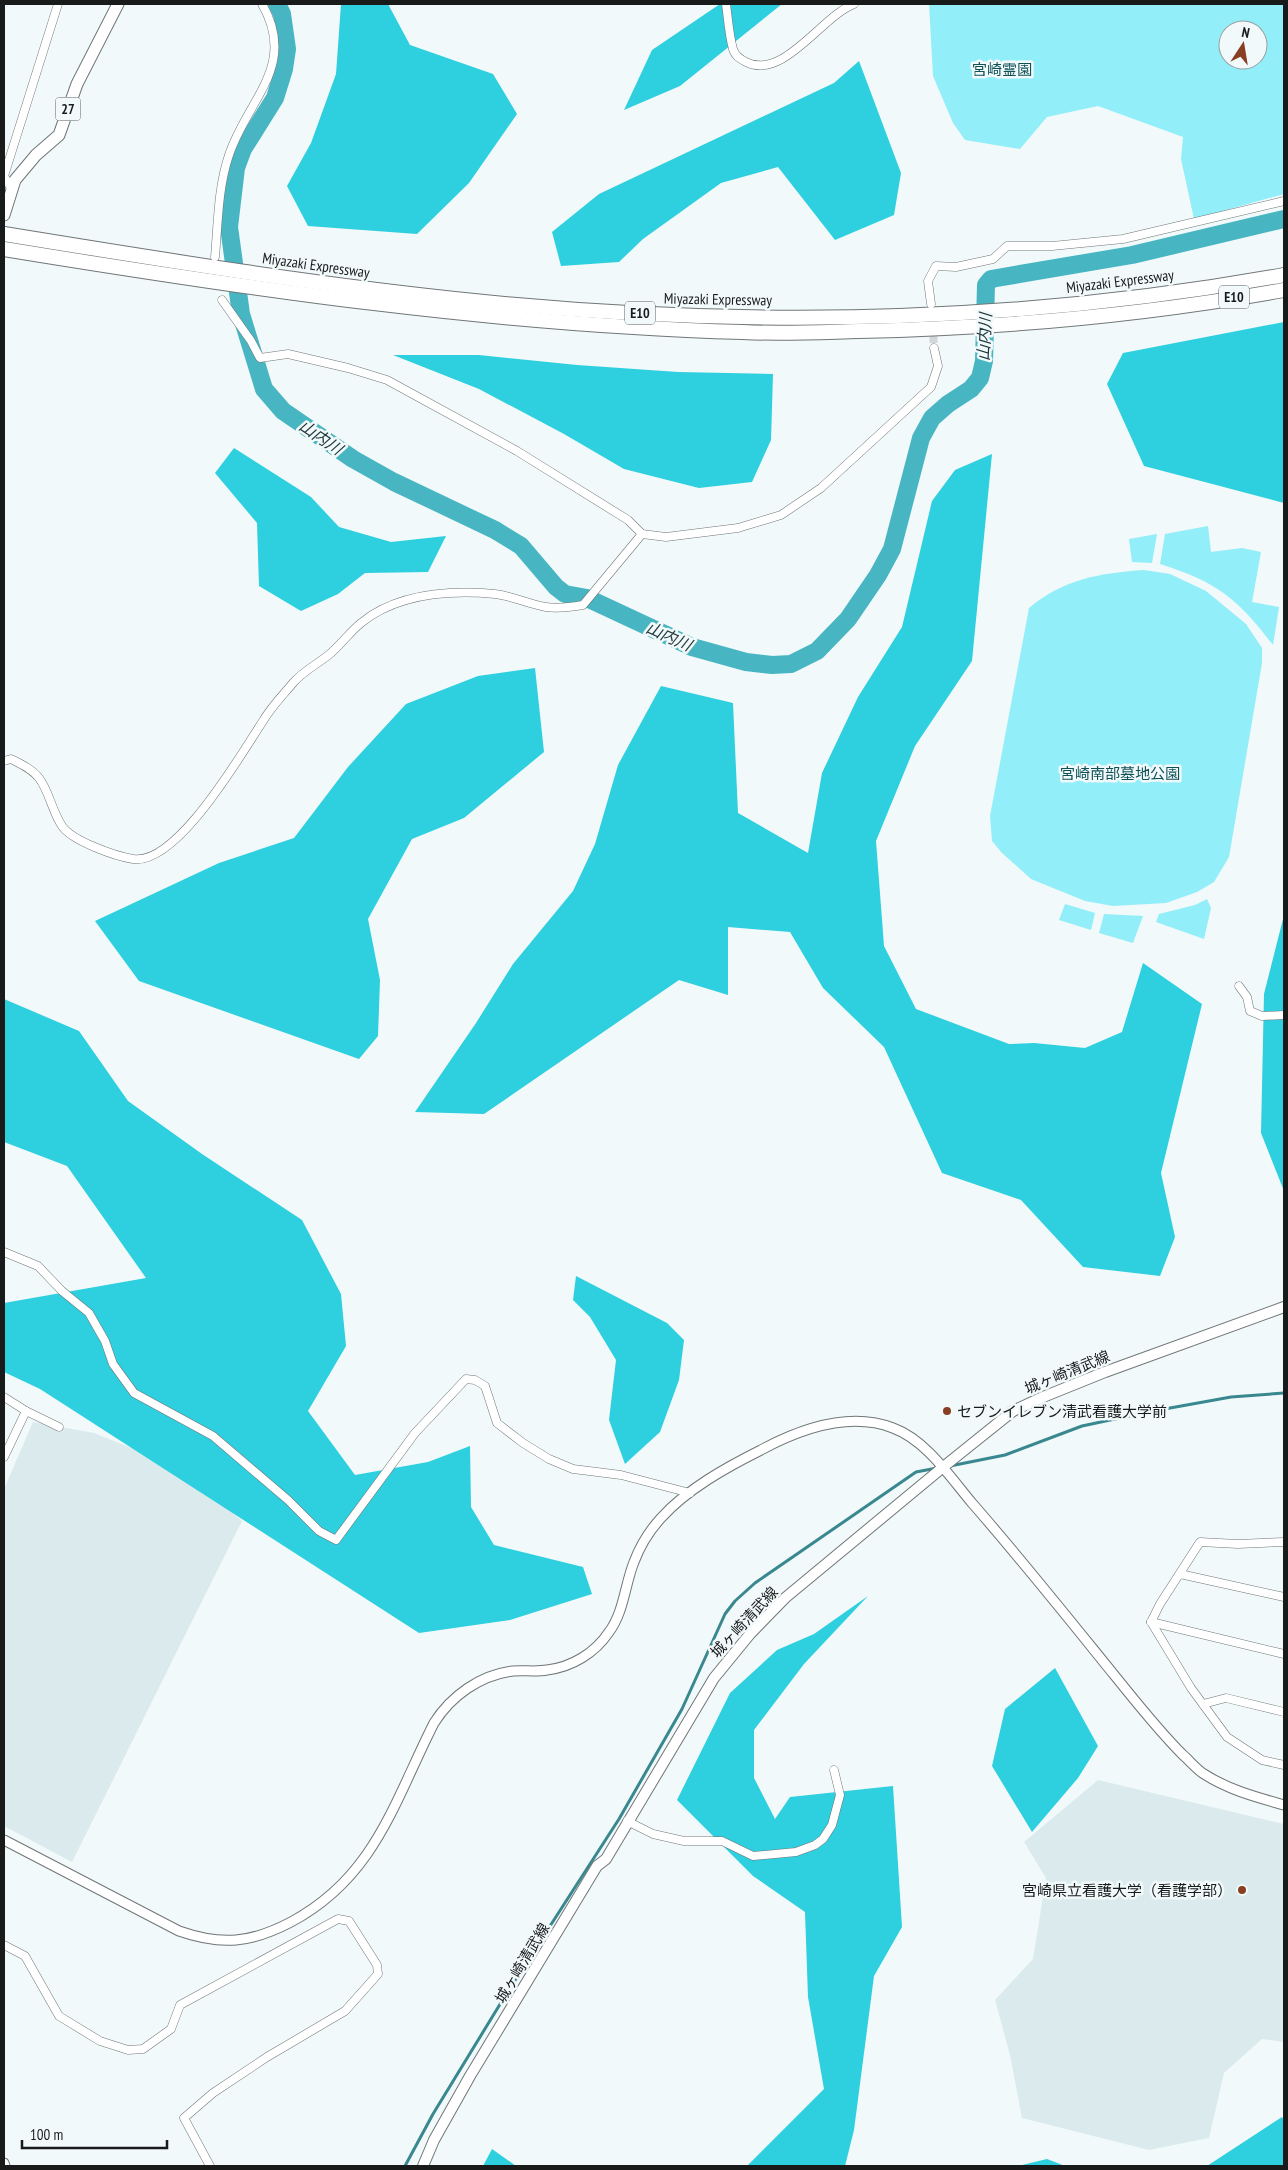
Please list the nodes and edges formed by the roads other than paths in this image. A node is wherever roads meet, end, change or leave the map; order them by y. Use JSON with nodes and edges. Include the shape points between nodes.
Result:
{"nodes":[{"id":1,"x":58,"y":4,"type":"edge"},
{"id":2,"x":118,"y":4,"type":"edge"},
{"id":3,"x":262,"y":4,"type":"edge"},
{"id":4,"x":726,"y":4,"type":"edge"},
{"id":5,"x":854,"y":4,"type":"edge"},
{"id":6,"x":7,"y":200,"type":"edge"},
{"id":7,"x":1284,"y":201,"type":"edge"},
{"id":8,"x":4,"y":227,"type":"edge"},
{"id":9,"x":4,"y":234,"type":"edge"},
{"id":10,"x":87,"y":248,"type":"junction"},
{"id":11,"x":4,"y":249,"type":"edge"},
{"id":12,"x":215,"y":257,"type":"dead end"},
{"id":13,"x":1282,"y":275,"type":"edge"},
{"id":14,"x":1284,"y":290,"type":"edge"},
{"id":15,"x":1284,"y":299,"type":"edge"},
{"id":16,"x":222,"y":300,"type":"dead end"},
{"id":17,"x":931,"y":304,"type":"tunnel mouth"},
{"id":18,"x":1184,"y":305,"type":"junction"},
{"id":19,"x":934,"y":348,"type":"tunnel mouth"},
{"id":20,"x":642,"y":534,"type":"junction"},
{"id":21,"x":4,"y":761,"type":"edge"},
{"id":22,"x":1239,"y":986,"type":"dead end"},
{"id":23,"x":1284,"y":1015,"type":"edge"},
{"id":24,"x":4,"y":1252,"type":"edge"},
{"id":25,"x":1284,"y":1307,"type":"edge"},
{"id":26,"x":4,"y":1397,"type":"edge"},
{"id":27,"x":26,"y":1411,"type":"junction"},
{"id":28,"x":59,"y":1427,"type":"dead end"},
{"id":29,"x":4,"y":1457,"type":"edge"},
{"id":30,"x":946,"y":1464,"type":"junction"},
{"id":31,"x":690,"y":1493,"type":"junction"},
{"id":32,"x":1284,"y":1542,"type":"edge"},
{"id":33,"x":1180,"y":1574,"type":"junction"},
{"id":34,"x":1284,"y":1597,"type":"edge"},
{"id":35,"x":1151,"y":1622,"type":"junction"},
{"id":36,"x":1284,"y":1654,"type":"edge"},
{"id":37,"x":1203,"y":1704,"type":"junction"},
{"id":38,"x":1284,"y":1712,"type":"edge"},
{"id":39,"x":1284,"y":1765,"type":"edge"},
{"id":40,"x":834,"y":1770,"type":"dead end"},
{"id":41,"x":1284,"y":1805,"type":"edge"},
{"id":42,"x":627,"y":1822,"type":"junction"},
{"id":43,"x":4,"y":1840,"type":"edge"},
{"id":44,"x":4,"y":1945,"type":"edge"},
{"id":45,"x":210,"y":2166,"type":"edge"},
{"id":46,"x":423,"y":2166,"type":"edge"}],
"edges":[{"from":1,"to":6,"type":"street","via":[[4,176]]},
{"from":2,"to":6,"type":"main road","number":"27","via":[[78,84],[59,135],[23,169]]},
{"from":3,"to":12,"type":"street","via":[[273,28],[274,59],[267,81],[228,156],[220,196]]},
{"from":4,"to":5,"type":"street","via":[[738,57],[754,66],[764,67],[796,51],[844,8]]},
{"from":7,"to":17,"type":"street","via":[[1123,239],[1052,246],[1007,246],[993,259],[936,266],[928,281]]},
{"from":8,"to":10,"type":"highway","via":[[56,236]]},
{"from":9,"to":10,"type":"highway","name":"Miyazaki Expressway","number":"E10"},
{"from":10,"to":13,"type":"highway","name":"Miyazaki Expressway","number":"E10","via":[[368,289],[485,302],[682,316],[816,318],[1010,310]]},
{"from":11,"to":18,"type":"highway","name":"Miyazaki Expressway","number":"E10","via":[[271,291],[431,311],[584,325],[688,330],[903,330],[1028,322]]},
{"from":14,"to":18,"type":"highway","name":"Miyazaki Expressway","number":"E10"},
{"from":15,"to":18,"type":"highway"},
{"from":16,"to":20,"type":"street","via":[[260,358],[288,354],[387,380],[526,456],[628,520]]},
{"from":19,"to":20,"type":"street","via":[[938,366],[931,387],[821,488],[781,515],[738,528],[666,538]]},
{"from":20,"to":21,"type":"street","via":[[583,606],[556,608],[506,596],[458,593],[412,598],[377,612],[295,681],[264,719],[226,780],[208,802],[168,845],[148,858],[122,857],[76,837],[63,827],[39,778],[11,759]]},
{"from":22,"to":23,"type":"street","via":[[1250,1011],[1262,1016]]},
{"from":24,"to":31,"type":"street","via":[[38,1266],[62,1292],[89,1313],[113,1364],[134,1393],[213,1436],[319,1531],[336,1540],[415,1433],[466,1380],[475,1380],[484,1386],[497,1423],[549,1459],[573,1469],[621,1475]]},
{"from":25,"to":30,"type":"main road","name":"城ヶ崎清武線","via":[[1042,1397],[1013,1411]]},
{"from":26,"to":27,"type":"street"},
{"from":27,"to":28,"type":"street"},
{"from":27,"to":29,"type":"street"},
{"from":30,"to":31,"type":"street","via":[[895,1428],[874,1423],[834,1423],[809,1428],[779,1440]]},
{"from":30,"to":41,"type":"street","via":[[1161,1733],[1202,1773],[1232,1790]]},
{"from":30,"to":42,"type":"main road","name":"城ヶ崎清武線","via":[[785,1598],[750,1634],[714,1678]]},
{"from":31,"to":43,"type":"street","via":[[650,1532],[634,1562],[617,1618],[609,1633],[578,1661],[549,1670],[497,1674],[465,1689],[442,1710],[434,1723],[382,1830],[357,1870],[324,1903],[284,1926],[246,1940],[194,1936]]},
{"from":32,"to":33,"type":"street","via":[[1200,1542]]},
{"from":33,"to":34,"type":"street"},
{"from":33,"to":35,"type":"street"},
{"from":35,"to":36,"type":"street"},
{"from":35,"to":37,"type":"street"},
{"from":37,"to":38,"type":"street","via":[[1226,1698]]},
{"from":37,"to":39,"type":"street","via":[[1227,1737],[1262,1760]]},
{"from":40,"to":42,"type":"street","via":[[840,1795],[828,1834],[815,1845],[796,1852],[753,1856],[722,1841],[684,1841],[653,1834]]},
{"from":42,"to":46,"type":"main road","name":"城ヶ崎清武線","via":[[470,2076]]},
{"from":44,"to":45,"type":"street","via":[[25,1956],[59,2016],[100,2040],[128,2050],[143,2049],[171,2029],[180,2005],[338,1919],[349,1921],[378,1974],[345,2011],[266,2056],[184,2118]]}]}
